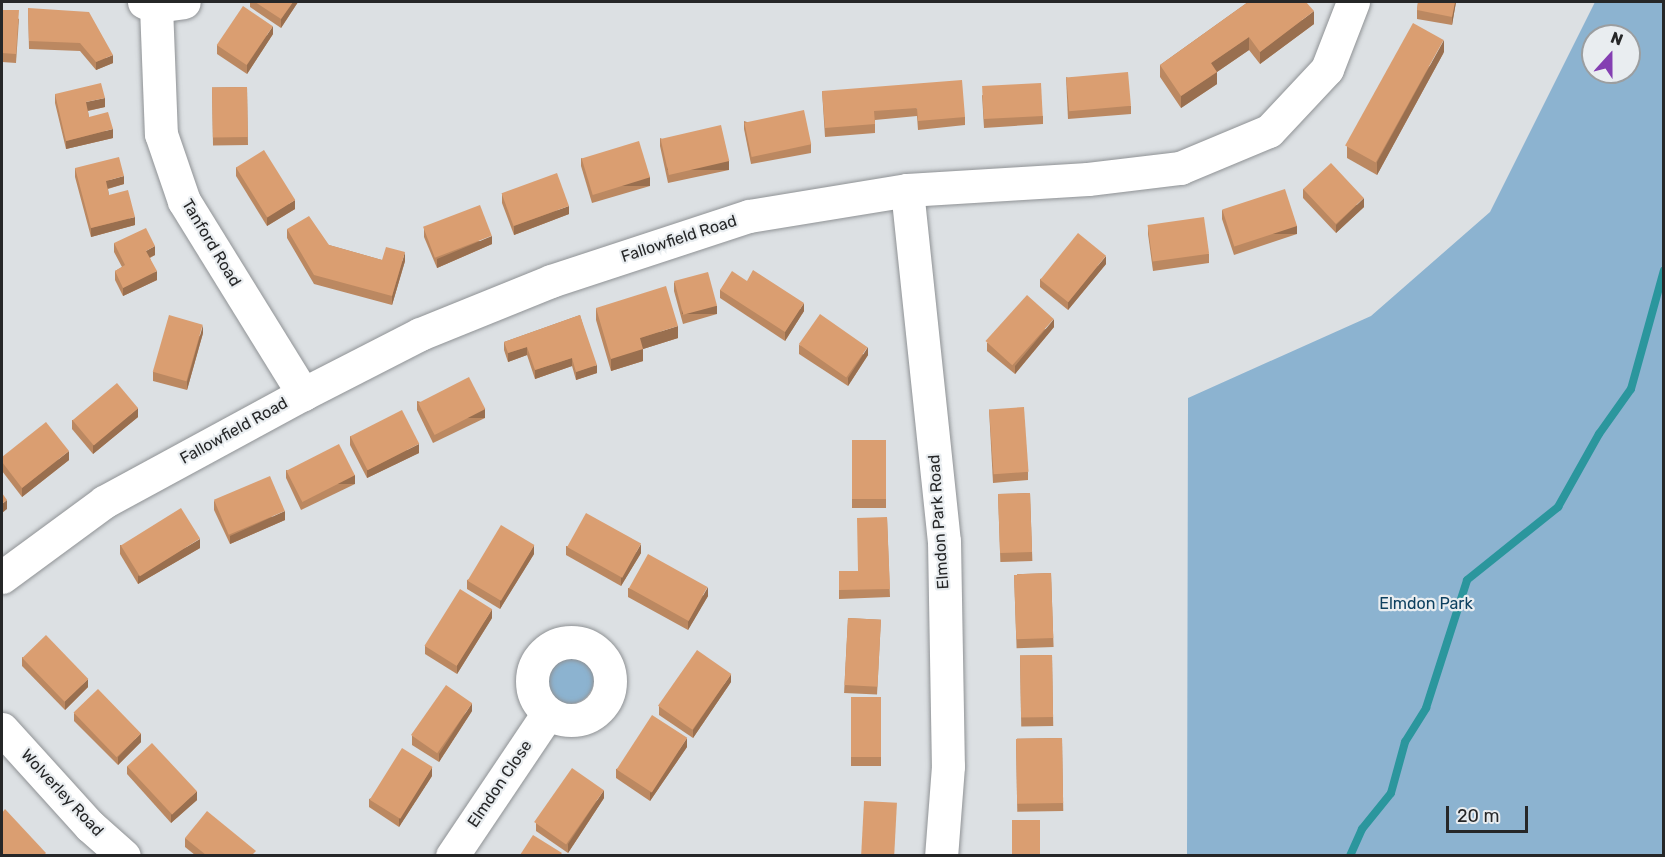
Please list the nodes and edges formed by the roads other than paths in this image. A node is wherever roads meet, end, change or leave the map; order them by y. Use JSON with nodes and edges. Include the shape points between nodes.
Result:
{"nodes":[{"id":1,"x":1353,"y":2,"type":"edge"},
{"id":2,"x":161,"y":3,"type":"edge"},
{"id":3,"x":908,"y":190,"type":"junction"},
{"id":4,"x":303,"y":394,"type":"junction"},
{"id":5,"x":2,"y":577,"type":"edge"},
{"id":6,"x":548,"y":713,"type":"dead end"},
{"id":7,"x":2,"y":729,"type":"edge"},
{"id":8,"x":124,"y":855,"type":"edge"},
{"id":9,"x":452,"y":855,"type":"edge"},
{"id":10,"x":941,"y":855,"type":"edge"}],
"edges":[{"from":1,"to":3,"type":"street","name":"Fallowfield Road","via":[[1327,69],[1269,131],[1180,168],[1088,179]]},
{"from":2,"to":4,"type":"street","name":"Tanford Road","via":[[161,134],[184,201]]},
{"from":3,"to":4,"type":"street","name":"Fallowfield Road","via":[[749,216],[551,281],[420,334]]},
{"from":3,"to":10,"type":"street","name":"Elmdon Park Road","via":[[944,541],[948,766]]},
{"from":4,"to":5,"type":"street","name":"Fallowfield Road","via":[[104,502]]},
{"from":6,"to":9,"type":"street","name":"Elmdon Close"},
{"from":7,"to":8,"type":"street","name":"Wolverley Road","via":[[90,826]]}]}
